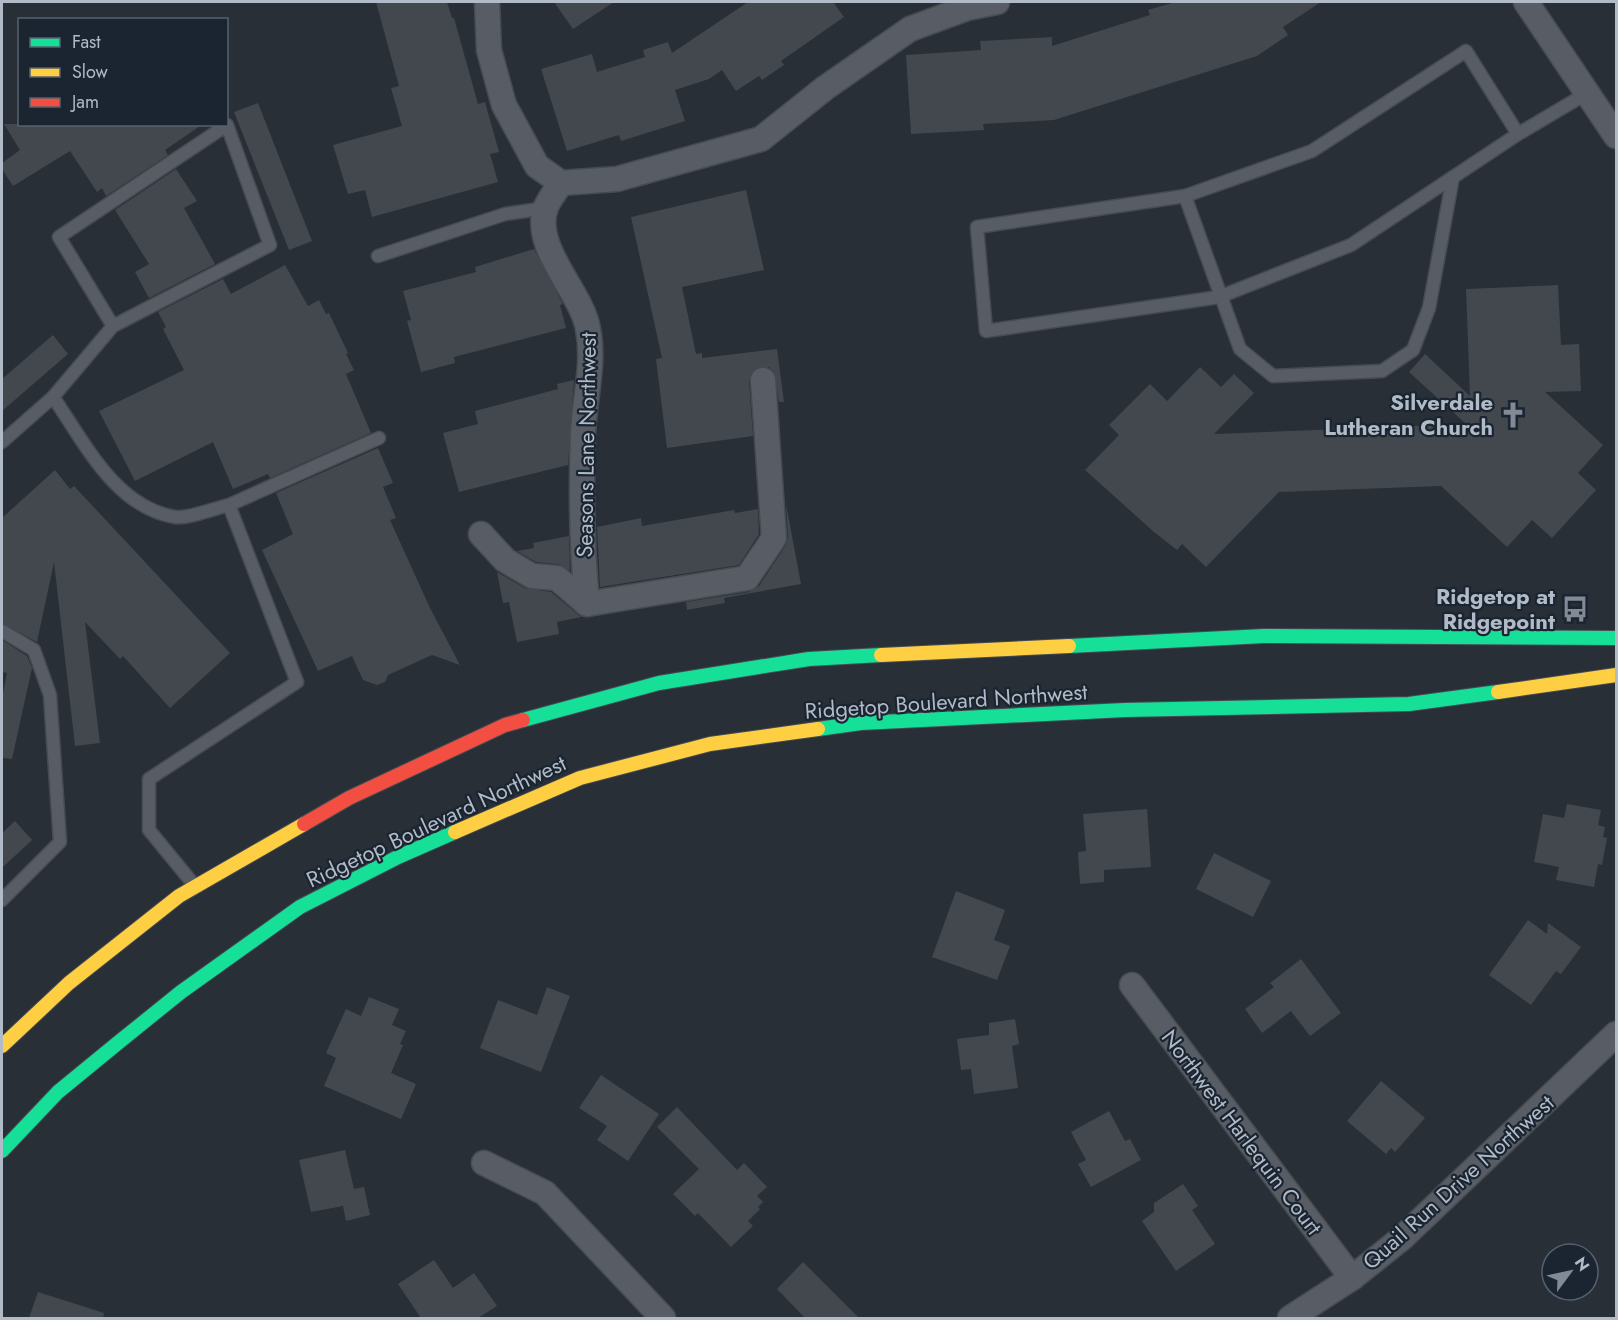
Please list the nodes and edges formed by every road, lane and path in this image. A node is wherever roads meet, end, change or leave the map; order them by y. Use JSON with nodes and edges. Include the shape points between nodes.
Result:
{"nodes":[{"id":1,"x":487,"y":2,"type":"edge"},
{"id":2,"x":997,"y":2,"type":"edge"},
{"id":3,"x":1526,"y":2,"type":"edge"},
{"id":4,"x":1588,"y":92,"type":"junction"},
{"id":5,"x":226,"y":126,"type":"edge"},
{"id":6,"x":227,"y":126,"type":"edge"},
{"id":7,"x":1518,"y":134,"type":"junction"},
{"id":8,"x":1617,"y":136,"type":"edge"},
{"id":9,"x":1453,"y":177,"type":"junction"},
{"id":10,"x":561,"y":183,"type":"junction"},
{"id":11,"x":1185,"y":196,"type":"junction"},
{"id":12,"x":546,"y":208,"type":"junction"},
{"id":13,"x":378,"y":256,"type":"dead end"},
{"id":14,"x":1219,"y":297,"type":"junction"},
{"id":15,"x":112,"y":326,"type":"junction"},
{"id":16,"x":764,"y":380,"type":"dead end"},
{"id":17,"x":53,"y":398,"type":"junction"},
{"id":18,"x":379,"y":438,"type":"dead end"},
{"id":19,"x":2,"y":442,"type":"edge"},
{"id":20,"x":229,"y":505,"type":"junction"},
{"id":21,"x":481,"y":534,"type":"dead end"},
{"id":22,"x":586,"y":604,"type":"junction"},
{"id":23,"x":2,"y":630,"type":"edge"},
{"id":24,"x":1617,"y":638,"type":"edge"},
{"id":25,"x":1617,"y":675,"type":"edge"},
{"id":26,"x":196,"y":886,"type":"junction"},
{"id":27,"x":2,"y":900,"type":"edge"},
{"id":28,"x":1132,"y":985,"type":"dead end"},
{"id":29,"x":1617,"y":1034,"type":"edge"},
{"id":30,"x":2,"y":1046,"type":"edge"},
{"id":31,"x":2,"y":1151,"type":"edge"},
{"id":32,"x":484,"y":1163,"type":"dead end"},
{"id":33,"x":1352,"y":1278,"type":"junction"},
{"id":34,"x":663,"y":1318,"type":"edge"},
{"id":35,"x":1290,"y":1318,"type":"edge"}],
"edges":[{"from":1,"to":10,"type":"street","via":[[489,50],[504,105],[537,166]]},
{"from":2,"to":10,"type":"street","via":[[967,8],[910,30],[825,88],[760,139],[617,179]]},
{"from":3,"to":4,"type":"street"},
{"from":4,"to":7,"type":"lane"},
{"from":4,"to":8,"type":"street"},
{"from":5,"to":15,"type":"lane","via":[[59,237]]},
{"from":6,"to":15,"type":"lane","via":[[270,245]]},
{"from":7,"to":9,"type":"lane"},
{"from":7,"to":11,"type":"lane","via":[[1466,51],[1312,151]]},
{"from":9,"to":14,"type":"lane","via":[[1351,245]]},
{"from":9,"to":14,"type":"lane","via":[[1429,308],[1413,350],[1382,371],[1273,376],[1240,349]]},
{"from":10,"to":12,"type":"street"},
{"from":11,"to":14,"type":"lane"},
{"from":11,"to":14,"type":"lane","via":[[977,227],[986,331]]},
{"from":12,"to":13,"type":"lane","via":[[505,214]]},
{"from":12,"to":22,"type":"street","name":"Seasons Lane Northwest","via":[[544,235],[585,312],[589,332],[583,434]]},
{"from":15,"to":17,"type":"lane"},
{"from":16,"to":22,"type":"street","via":[[774,538],[747,578]]},
{"from":17,"to":19,"type":"lane"},
{"from":17,"to":20,"type":"lane","via":[[105,473],[138,505],[177,517]]},
{"from":18,"to":20,"type":"lane"},
{"from":20,"to":26,"type":"lane","via":[[297,682],[149,779],[149,830]]},
{"from":21,"to":22,"type":"street","via":[[505,560],[532,576],[557,578]]},
{"from":23,"to":27,"type":"lane","via":[[34,650],[50,694],[60,842]]},
{"from":24,"to":26,"type":"main road","name":"Ridgetop Boulevard Northwest","via":[[1264,636],[809,660],[659,683],[505,726],[453,748],[350,798]]},
{"from":25,"to":31,"type":"main road","name":"Ridgetop Boulevard Northwest","via":[[1409,704],[1125,710],[861,723],[710,744],[580,778],[398,856],[300,907],[119,1042],[58,1092]]},
{"from":26,"to":30,"type":"main road","name":"Ridgetop Boulevard Northwest","via":[[69,983]]},
{"from":28,"to":33,"type":"street","name":"Northwest Harlequin Court"},
{"from":29,"to":33,"type":"street","name":"Quail Run Drive Northwest","via":[[1402,1238]]},
{"from":32,"to":34,"type":"street","via":[[545,1193]]},
{"from":33,"to":35,"type":"street","name":"Quail Run Drive Northwest"}]}
